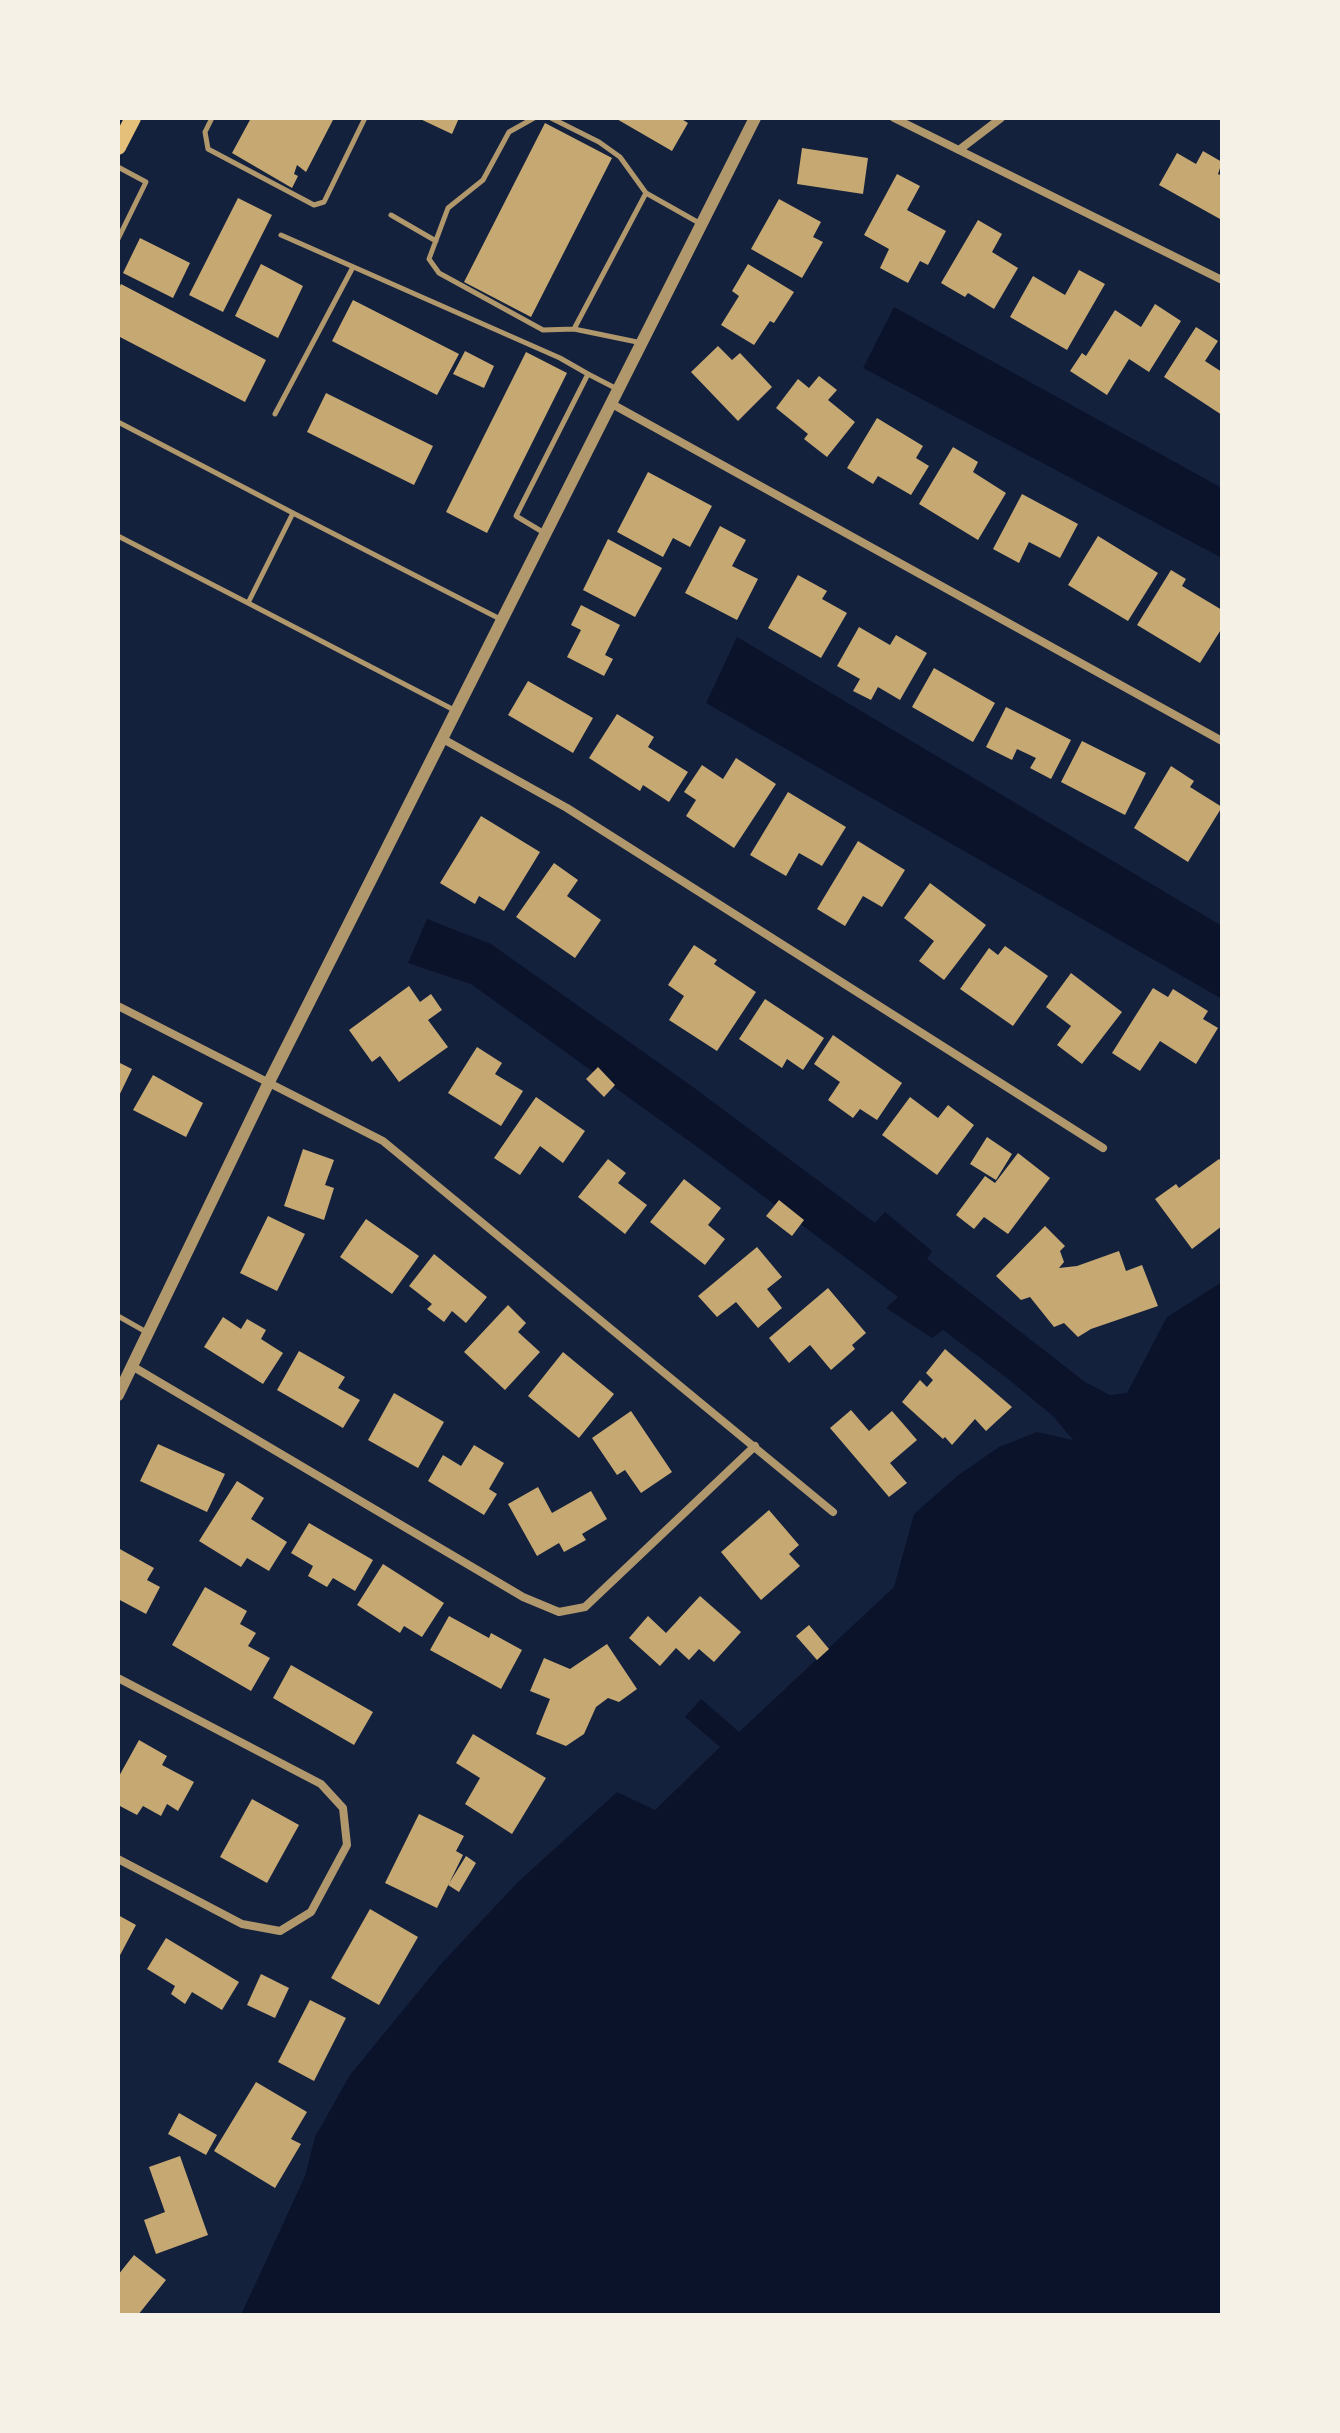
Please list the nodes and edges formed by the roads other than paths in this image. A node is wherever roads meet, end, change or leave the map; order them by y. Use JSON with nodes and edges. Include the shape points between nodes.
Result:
{"nodes":[{"id":1,"x":133,"y":118,"type":"edge"},
{"id":2,"x":212,"y":118,"type":"edge"},
{"id":3,"x":365,"y":118,"type":"edge"},
{"id":4,"x":534,"y":118,"type":"edge"},
{"id":5,"x":551,"y":118,"type":"edge"},
{"id":6,"x":755,"y":118,"type":"edge"},
{"id":7,"x":894,"y":118,"type":"edge"},
{"id":8,"x":1001,"y":118,"type":"edge"},
{"id":9,"x":118,"y":147,"type":"edge"},
{"id":10,"x":959,"y":150,"type":"junction"},
{"id":11,"x":118,"y":167,"type":"edge"},
{"id":12,"x":646,"y":193,"type":"junction"},
{"id":13,"x":391,"y":215,"type":"dead end"},
{"id":14,"x":702,"y":224,"type":"junction"},
{"id":15,"x":281,"y":235,"type":"dead end"},
{"id":16,"x":118,"y":239,"type":"edge"},
{"id":17,"x":436,"y":241,"type":"junction"},
{"id":18,"x":353,"y":267,"type":"junction"},
{"id":19,"x":1222,"y":280,"type":"edge"},
{"id":20,"x":574,"y":329,"type":"junction"},
{"id":21,"x":642,"y":343,"type":"junction"},
{"id":22,"x":588,"y":374,"type":"junction"},
{"id":23,"x":620,"y":391,"type":"junction"},
{"id":24,"x":612,"y":404,"type":"junction"},
{"id":25,"x":275,"y":414,"type":"dead end"},
{"id":26,"x":118,"y":422,"type":"edge"},
{"id":27,"x":293,"y":513,"type":"junction"},
{"id":28,"x":546,"y":534,"type":"junction"},
{"id":29,"x":118,"y":536,"type":"edge"},
{"id":30,"x":248,"y":603,"type":"junction"},
{"id":31,"x":503,"y":620,"type":"junction"},
{"id":32,"x":457,"y":711,"type":"junction"},
{"id":33,"x":443,"y":739,"type":"junction"},
{"id":34,"x":1222,"y":741,"type":"edge"},
{"id":35,"x":118,"y":1006,"type":"edge"},
{"id":36,"x":268,"y":1084,"type":"junction"},
{"id":37,"x":1103,"y":1148,"type":"dead end"},
{"id":38,"x":118,"y":1316,"type":"edge"},
{"id":39,"x":148,"y":1333,"type":"junction"},
{"id":40,"x":132,"y":1366,"type":"junction"},
{"id":41,"x":118,"y":1395,"type":"edge"},
{"id":42,"x":755,"y":1446,"type":"junction"},
{"id":43,"x":833,"y":1512,"type":"dead end"},
{"id":44,"x":118,"y":1678,"type":"edge"},
{"id":45,"x":118,"y":1859,"type":"edge"}],
"edges":[{"from":1,"to":9,"type":"main road"},
{"from":2,"to":3,"type":"lane","via":[[205,132],[208,149],[314,205],[324,202]]},
{"from":4,"to":17,"type":"lane","via":[[509,132],[483,180],[448,208]]},
{"from":5,"to":12,"type":"lane","via":[[620,157]]},
{"from":6,"to":14,"type":"street"},
{"from":7,"to":10,"type":"street"},
{"from":8,"to":10,"type":"street"},
{"from":10,"to":19,"type":"street"},
{"from":11,"to":16,"type":"lane","via":[[146,182]]},
{"from":12,"to":14,"type":"lane"},
{"from":12,"to":20,"type":"lane"},
{"from":13,"to":17,"type":"lane"},
{"from":14,"to":21,"type":"street"},
{"from":15,"to":18,"type":"lane"},
{"from":17,"to":20,"type":"lane","via":[[429,259],[439,273],[543,330]]},
{"from":18,"to":22,"type":"lane"},
{"from":18,"to":25,"type":"lane"},
{"from":20,"to":21,"type":"lane"},
{"from":21,"to":23,"type":"street"},
{"from":22,"to":23,"type":"lane"},
{"from":22,"to":28,"type":"lane","via":[[516,516]]},
{"from":23,"to":24,"type":"street"},
{"from":24,"to":28,"type":"street"},
{"from":24,"to":34,"type":"street"},
{"from":26,"to":27,"type":"lane"},
{"from":27,"to":30,"type":"lane"},
{"from":27,"to":31,"type":"lane"},
{"from":28,"to":31,"type":"street"},
{"from":29,"to":30,"type":"lane"},
{"from":30,"to":32,"type":"lane"},
{"from":31,"to":32,"type":"street"},
{"from":32,"to":33,"type":"street"},
{"from":33,"to":36,"type":"street"},
{"from":33,"to":37,"type":"street","via":[[567,808]]},
{"from":35,"to":36,"type":"street"},
{"from":36,"to":39,"type":"street"},
{"from":36,"to":42,"type":"street","via":[[383,1141]]},
{"from":38,"to":39,"type":"lane"},
{"from":39,"to":40,"type":"street"},
{"from":40,"to":41,"type":"street"},
{"from":40,"to":42,"type":"street","via":[[523,1597],[559,1612],[585,1607]]},
{"from":42,"to":43,"type":"street"},
{"from":44,"to":45,"type":"street","via":[[321,1784],[343,1808],[347,1845],[311,1912],[280,1931],[242,1924]]}]}
